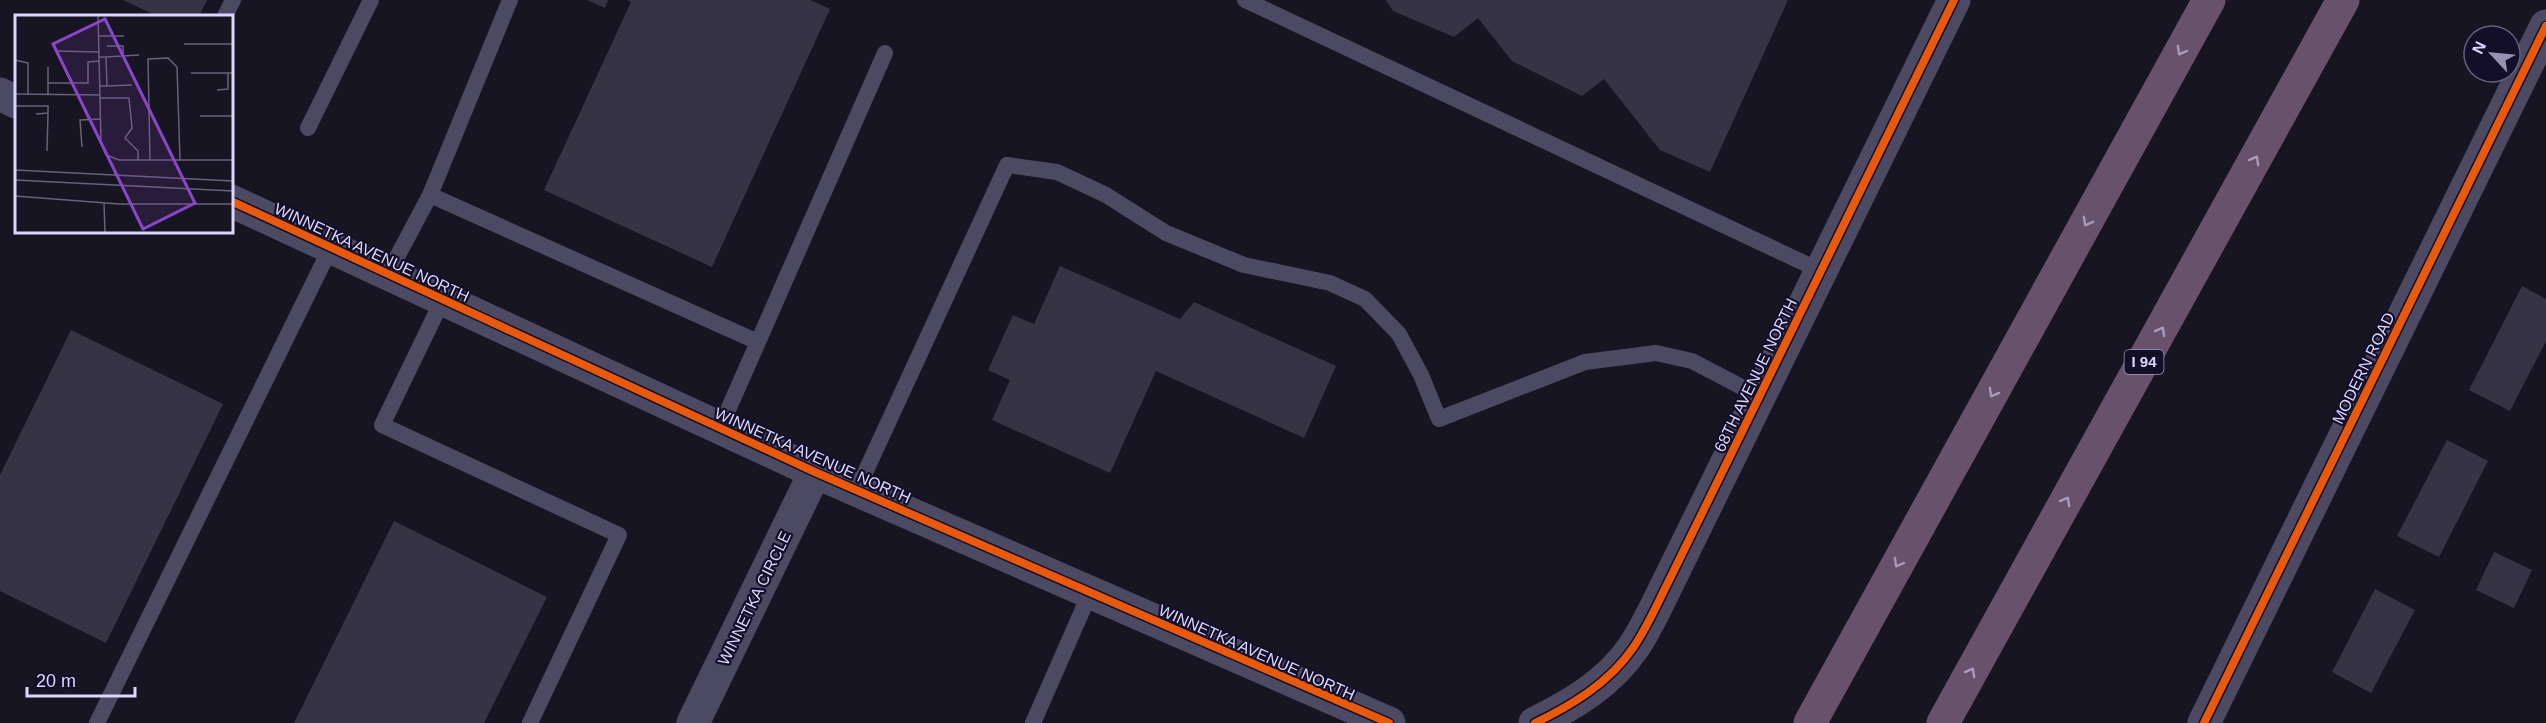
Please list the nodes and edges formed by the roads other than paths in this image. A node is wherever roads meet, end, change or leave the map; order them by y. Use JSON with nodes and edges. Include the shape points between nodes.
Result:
{"nodes":[{"id":1,"x":234,"y":0,"type":"edge"},
{"id":2,"x":371,"y":0,"type":"edge"},
{"id":3,"x":510,"y":0,"type":"edge"},
{"id":4,"x":1245,"y":0,"type":"edge"},
{"id":5,"x":1954,"y":0,"type":"edge"},
{"id":6,"x":2209,"y":0,"type":"edge"},
{"id":7,"x":2343,"y":0,"type":"edge"},
{"id":8,"x":226,"y":15,"type":"edge"},
{"id":9,"x":2546,"y":26,"type":"edge"},
{"id":10,"x":885,"y":53,"type":"dead end"},
{"id":11,"x":0,"y":94,"type":"edge"},
{"id":12,"x":15,"y":102,"type":"edge"},
{"id":13,"x":308,"y":128,"type":"dead end"},
{"id":14,"x":430,"y":195,"type":"junction"},
{"id":15,"x":232,"y":201,"type":"edge"},
{"id":16,"x":330,"y":248,"type":"junction"},
{"id":17,"x":1821,"y":271,"type":"junction"},
{"id":18,"x":388,"y":274,"type":"junction"},
{"id":19,"x":443,"y":299,"type":"junction"},
{"id":20,"x":759,"y":342,"type":"junction"},
{"id":21,"x":1760,"y":396,"type":"junction"},
{"id":22,"x":720,"y":428,"type":"junction"},
{"id":23,"x":815,"y":472,"type":"junction"},
{"id":24,"x":856,"y":490,"type":"junction"},
{"id":25,"x":1090,"y":593,"type":"junction"},
{"id":26,"x":97,"y":723,"type":"edge"},
{"id":27,"x":530,"y":723,"type":"edge"},
{"id":28,"x":693,"y":723,"type":"edge"},
{"id":29,"x":1033,"y":723,"type":"edge"},
{"id":30,"x":1389,"y":723,"type":"edge"},
{"id":31,"x":1535,"y":723,"type":"edge"},
{"id":32,"x":1810,"y":723,"type":"edge"},
{"id":33,"x":1943,"y":723,"type":"edge"},
{"id":34,"x":2204,"y":723,"type":"edge"}],
"edges":[{"from":1,"to":8,"type":"lane"},
{"from":2,"to":13,"type":"lane"},
{"from":3,"to":14,"type":"lane"},
{"from":4,"to":17,"type":"lane"},
{"from":5,"to":17,"type":"street","name":"68TH AVENUE NORTH"},
{"from":6,"to":32,"type":"highway","one_way":true},
{"from":33,"to":7,"type":"highway","number":"I 94","one_way":true},
{"from":9,"to":34,"type":"street","name":"MODERN ROAD"},
{"from":10,"to":20,"type":"lane"},
{"from":11,"to":12,"type":"street"},
{"from":14,"to":18,"type":"lane"},
{"from":14,"to":20,"type":"lane"},
{"from":15,"to":16,"type":"street","name":"WINNETKA AVENUE NORTH"},
{"from":16,"to":18,"type":"street","name":"WINNETKA AVENUE NORTH"},
{"from":16,"to":26,"type":"lane"},
{"from":17,"to":21,"type":"street","name":"68TH AVENUE NORTH"},
{"from":18,"to":19,"type":"street","name":"WINNETKA AVENUE NORTH"},
{"from":19,"to":22,"type":"street","name":"WINNETKA AVENUE NORTH"},
{"from":19,"to":27,"type":"lane","via":[[382,425],[619,535]]},
{"from":20,"to":22,"type":"lane"},
{"from":21,"to":24,"type":"lane","via":[[1692,361],[1656,353],[1585,362],[1439,419],[1399,334],[1365,299],[1330,283],[1244,265],[1166,233],[1106,195],[1057,172],[1006,165]]},
{"from":21,"to":31,"type":"street","name":"68TH AVENUE NORTH","via":[[1633,648],[1604,680],[1569,706]]},
{"from":22,"to":23,"type":"street","name":"WINNETKA AVENUE NORTH"},
{"from":23,"to":24,"type":"street","name":"WINNETKA AVENUE NORTH"},
{"from":23,"to":28,"type":"street","name":"WINNETKA CIRCLE"},
{"from":24,"to":25,"type":"street","name":"WINNETKA AVENUE NORTH"},
{"from":25,"to":29,"type":"lane"},
{"from":25,"to":30,"type":"street","name":"WINNETKA AVENUE NORTH"}]}
